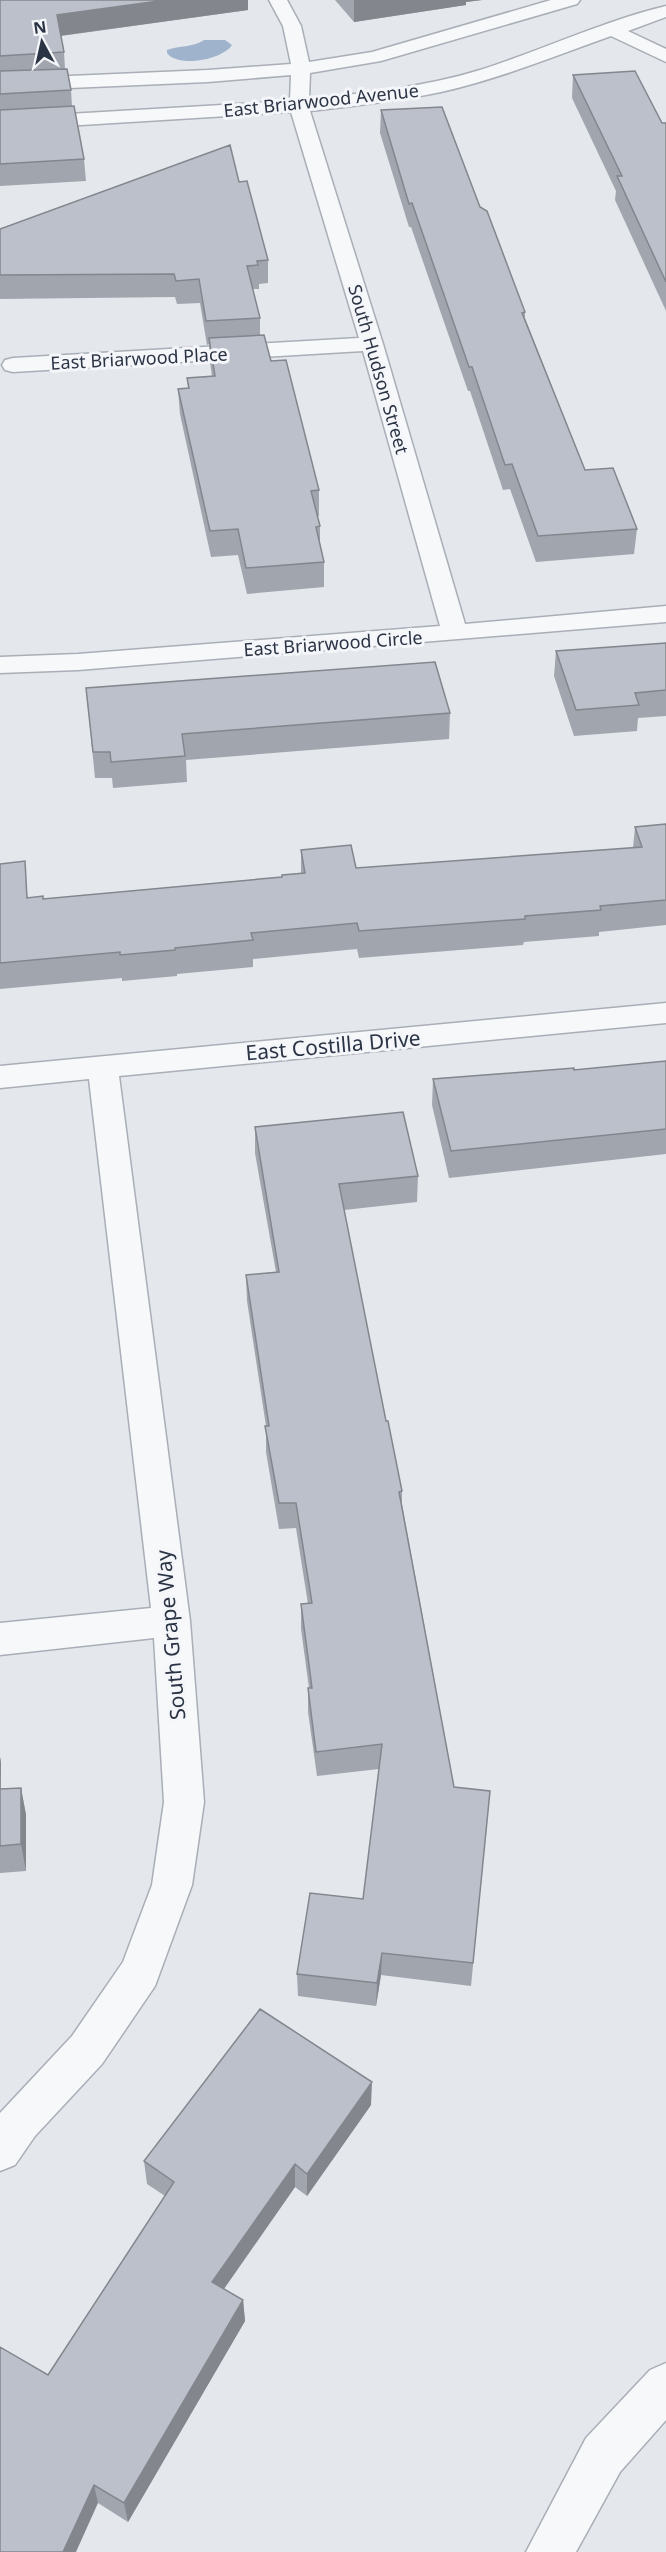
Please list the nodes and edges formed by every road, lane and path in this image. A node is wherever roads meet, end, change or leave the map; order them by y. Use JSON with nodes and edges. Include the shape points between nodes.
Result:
{"nodes":[{"id":1,"x":278,"y":0,"type":"edge"},
{"id":2,"x":571,"y":0,"type":"edge"},
{"id":3,"x":666,"y":11,"type":"edge"},
{"id":4,"x":610,"y":29,"type":"junction"},
{"id":5,"x":666,"y":56,"type":"edge"},
{"id":6,"x":302,"y":69,"type":"junction"},
{"id":7,"x":0,"y":86,"type":"edge"},
{"id":8,"x":299,"y":106,"type":"junction"},
{"id":9,"x":0,"y":124,"type":"edge"},
{"id":10,"x":372,"y":344,"type":"junction"},
{"id":11,"x":13,"y":365,"type":"dead end"},
{"id":12,"x":666,"y":614,"type":"edge"},
{"id":13,"x":455,"y":633,"type":"junction"},
{"id":14,"x":0,"y":665,"type":"edge"},
{"id":15,"x":666,"y":1013,"type":"edge"},
{"id":16,"x":102,"y":1067,"type":"junction"},
{"id":17,"x":0,"y":1077,"type":"edge"},
{"id":18,"x":171,"y":1621,"type":"junction"},
{"id":19,"x":0,"y":1639,"type":"edge"},
{"id":20,"x":0,"y":2151,"type":"edge"},
{"id":21,"x":666,"y":2386,"type":"edge"},
{"id":22,"x":550,"y":2552,"type":"edge"}],
"edges":[{"from":1,"to":6,"type":"street","via":[[293,22]]},
{"from":2,"to":6,"type":"street","via":[[374,57]]},
{"from":3,"to":4,"type":"street","name":"East Briarwood Avenue"},
{"from":4,"to":5,"type":"street"},
{"from":4,"to":8,"type":"street","name":"East Briarwood Avenue","via":[[486,74],[441,86]]},
{"from":6,"to":7,"type":"street"},
{"from":6,"to":8,"type":"street"},
{"from":8,"to":9,"type":"street","name":"East Briarwood Avenue"},
{"from":8,"to":10,"type":"street","name":"South Hudson Street"},
{"from":10,"to":11,"type":"street","name":"East Briarwood Place"},
{"from":10,"to":13,"type":"street","name":"South Hudson Street"},
{"from":12,"to":13,"type":"street","name":"East Briarwood Circle"},
{"from":13,"to":14,"type":"street","name":"East Briarwood Circle"},
{"from":15,"to":16,"type":"street","name":"East Costilla Drive"},
{"from":16,"to":17,"type":"street","name":"East Costilla Drive"},
{"from":16,"to":18,"type":"street","name":"South Grape Way"},
{"from":18,"to":19,"type":"street"},
{"from":18,"to":20,"type":"street","name":"South Grape Way","via":[[184,1802],[172,1885],[140,1972],[87,2050],[20,2121]]},
{"from":21,"to":22,"type":"street","via":[[603,2455]]}]}
